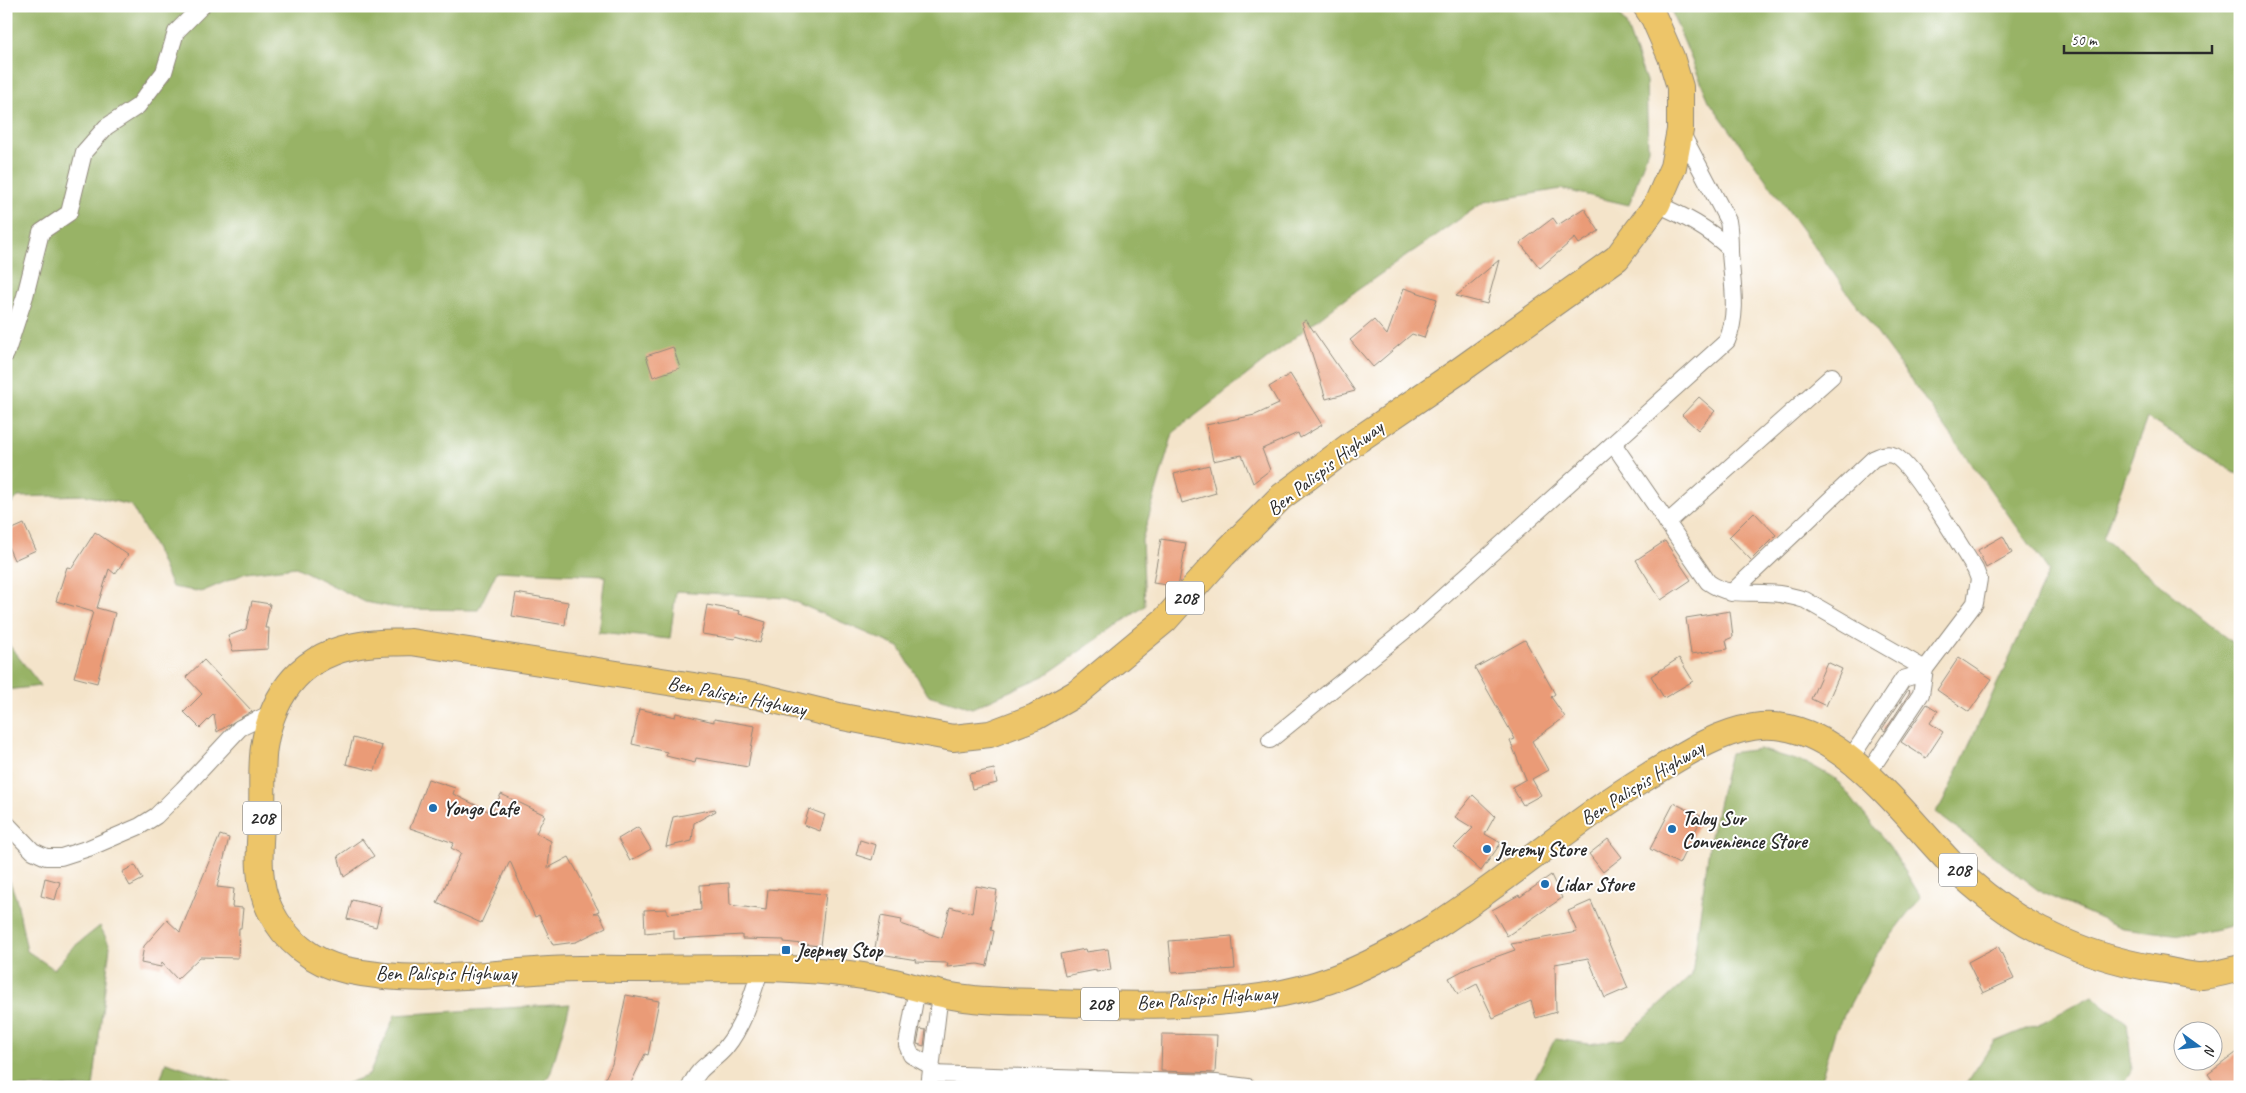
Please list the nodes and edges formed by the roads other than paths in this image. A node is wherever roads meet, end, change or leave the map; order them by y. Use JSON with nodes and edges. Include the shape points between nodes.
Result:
{"nodes":[{"id":1,"x":202,"y":6,"type":"edge"},
{"id":2,"x":1646,"y":6,"type":"edge"},
{"id":3,"x":1680,"y":130,"type":"junction"},
{"id":4,"x":1656,"y":204,"type":"junction"},
{"id":5,"x":1730,"y":249,"type":"junction"},
{"id":6,"x":6,"y":354,"type":"edge"},
{"id":7,"x":1832,"y":376,"type":"dead end"},
{"id":8,"x":1614,"y":445,"type":"junction"},
{"id":9,"x":1666,"y":523,"type":"junction"},
{"id":10,"x":1731,"y":593,"type":"junction"},
{"id":11,"x":1924,"y":671,"type":"junction"},
{"id":12,"x":271,"y":713,"type":"junction"},
{"id":13,"x":1270,"y":740,"type":"dead end"},
{"id":14,"x":1858,"y":767,"type":"junction"},
{"id":15,"x":6,"y":823,"type":"edge"},
{"id":16,"x":761,"y":968,"type":"junction"},
{"id":17,"x":2240,"y":968,"type":"edge"},
{"id":18,"x":928,"y":991,"type":"junction"},
{"id":19,"x":930,"y":1076,"type":"edge"},
{"id":20,"x":690,"y":1087,"type":"edge"},
{"id":21,"x":1248,"y":1087,"type":"edge"}],
"edges":[{"from":1,"to":6,"type":"street","via":[[176,32],[164,72],[138,106],[106,126],[84,152],[69,213],[41,232]]},
{"from":2,"to":3,"type":"main road","name":"Ben Palispis Highway","number":"208","via":[[1671,57],[1680,87]]},
{"from":3,"to":4,"type":"main road","name":"Ben Palispis Highway","number":"208","via":[[1673,167]]},
{"from":3,"to":5,"type":"street","via":[[1728,221]]},
{"from":4,"to":5,"type":"street","via":[[1698,224]]},
{"from":4,"to":12,"type":"main road","name":"Ben Palispis Highway","number":"208","via":[[1617,258],[1282,498],[1224,554],[1165,620],[1077,693],[1035,718],[990,734],[953,738],[842,717],[758,696],[411,642],[362,645],[334,651],[314,660],[300,671]]},
{"from":5,"to":8,"type":"street","via":[[1735,300],[1734,319],[1727,341]]},
{"from":7,"to":9,"type":"street"},
{"from":8,"to":9,"type":"street"},
{"from":8,"to":13,"type":"street","via":[[1413,624]]},
{"from":9,"to":10,"type":"street","via":[[1708,582]]},
{"from":10,"to":11,"type":"street","via":[[1780,594],[1805,600]]},
{"from":10,"to":11,"type":"street","via":[[1873,459],[1885,454],[1894,455],[1912,472],[1979,579],[1975,603]]},
{"from":11,"to":14,"type":"street","via":[[1921,694]]},
{"from":11,"to":14,"type":"street","via":[[1903,679]]},
{"from":12,"to":15,"type":"street","via":[[240,728],[156,816],[89,848],[46,857],[33,851]]},
{"from":12,"to":16,"type":"main road","name":"Ben Palispis Highway","number":"208","via":[[263,752],[261,872],[266,904],[282,930],[308,956],[340,969],[381,976],[504,975],[576,969]]},
{"from":14,"to":17,"type":"main road","name":"Ben Palispis Highway","number":"208","via":[[1910,817],[1968,881],[2007,912],[2057,940],[2111,960],[2202,976]]},
{"from":14,"to":18,"type":"main road","name":"Ben Palispis Highway","number":"208","via":[[1807,733],[1784,727],[1754,727],[1705,742],[1604,803],[1423,934],[1329,980],[1278,995],[1165,1004],[1115,1004],[965,998]]},
{"from":16,"to":18,"type":"main road","name":"Ben Palispis Highway","number":"208","via":[[839,972]]},
{"from":16,"to":20,"type":"street","via":[[746,1013],[726,1047],[696,1074]]},
{"from":18,"to":19,"type":"street"},
{"from":18,"to":19,"type":"street","via":[[907,1044]]},
{"from":19,"to":21,"type":"street","via":[[1216,1083]]}]}
